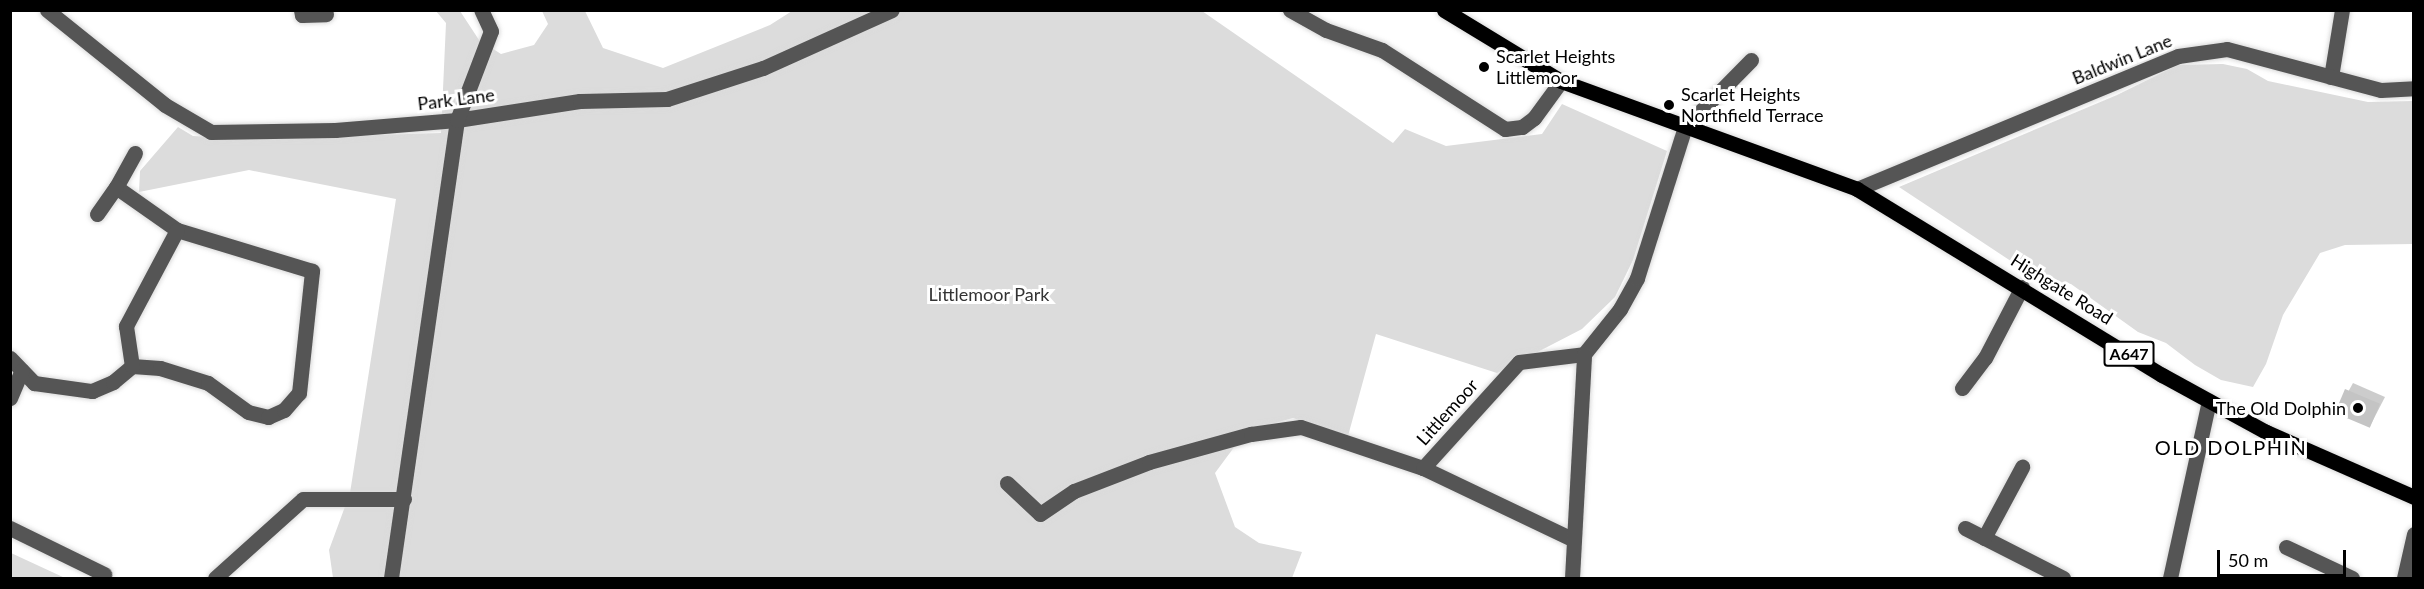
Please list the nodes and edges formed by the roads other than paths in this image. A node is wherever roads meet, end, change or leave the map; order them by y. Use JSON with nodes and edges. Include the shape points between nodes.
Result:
{"nodes":[{"id":1,"x":47,"y":10,"type":"edge"},
{"id":2,"x":301,"y":10,"type":"edge"},
{"id":3,"x":481,"y":10,"type":"edge"},
{"id":4,"x":892,"y":10,"type":"edge"},
{"id":5,"x":1290,"y":10,"type":"edge"},
{"id":6,"x":1444,"y":10,"type":"edge"},
{"id":7,"x":2342,"y":10,"type":"edge"},
{"id":8,"x":326,"y":14,"type":"dead end"},
{"id":9,"x":1751,"y":60,"type":"dead end"},
{"id":10,"x":2331,"y":77,"type":"junction"},
{"id":11,"x":1561,"y":81,"type":"junction"},
{"id":12,"x":2414,"y":88,"type":"edge"},
{"id":13,"x":457,"y":120,"type":"junction"},
{"id":14,"x":1685,"y":127,"type":"junction"},
{"id":15,"x":135,"y":153,"type":"dead end"},
{"id":16,"x":116,"y":187,"type":"junction"},
{"id":17,"x":1857,"y":189,"type":"junction"},
{"id":18,"x":97,"y":214,"type":"dead end"},
{"id":19,"x":177,"y":230,"type":"junction"},
{"id":20,"x":2022,"y":287,"type":"junction"},
{"id":21,"x":1584,"y":354,"type":"junction"},
{"id":22,"x":10,"y":358,"type":"edge"},
{"id":23,"x":132,"y":366,"type":"junction"},
{"id":24,"x":22,"y":370,"type":"junction"},
{"id":25,"x":1962,"y":388,"type":"dead end"},
{"id":26,"x":10,"y":398,"type":"edge"},
{"id":27,"x":2210,"y":401,"type":"junction"},
{"id":28,"x":2022,"y":467,"type":"dead end"},
{"id":29,"x":1423,"y":468,"type":"junction"},
{"id":30,"x":1007,"y":483,"type":"dead end"},
{"id":31,"x":2414,"y":497,"type":"edge"},
{"id":32,"x":404,"y":499,"type":"junction"},
{"id":33,"x":10,"y":528,"type":"edge"},
{"id":34,"x":1965,"y":528,"type":"dead end"},
{"id":35,"x":2414,"y":534,"type":"edge"},
{"id":36,"x":1984,"y":538,"type":"junction"},
{"id":37,"x":1572,"y":539,"type":"junction"},
{"id":38,"x":2286,"y":547,"type":"dead end"},
{"id":39,"x":104,"y":574,"type":"dead end"},
{"id":40,"x":215,"y":579,"type":"edge"},
{"id":41,"x":391,"y":579,"type":"edge"},
{"id":42,"x":1572,"y":579,"type":"edge"},
{"id":43,"x":2063,"y":579,"type":"edge"},
{"id":44,"x":2170,"y":579,"type":"edge"},
{"id":45,"x":2352,"y":579,"type":"edge"},
{"id":46,"x":2404,"y":579,"type":"edge"}],
"edges":[{"from":1,"to":13,"type":"street","name":"Park Lane","via":[[165,105],[211,132],[335,130]]},
{"from":2,"to":8,"type":"street","via":[[302,15]]},
{"from":3,"to":13,"type":"street","via":[[491,31]]},
{"from":4,"to":13,"type":"street","name":"Park Lane","via":[[763,68],[668,99],[580,101]]},
{"from":5,"to":11,"type":"street","via":[[1326,30],[1382,50],[1505,129],[1522,127],[1534,118]]},
{"from":6,"to":11,"type":"main road","number":"A647"},
{"from":7,"to":10,"type":"street"},
{"from":9,"to":14,"type":"street"},
{"from":10,"to":12,"type":"street","name":"Baldwin Lane","via":[[2381,90]]},
{"from":10,"to":17,"type":"street","name":"Baldwin Lane","via":[[2227,49],[2178,56]]},
{"from":11,"to":14,"type":"main road","number":"A647"},
{"from":13,"to":32,"type":"street"},
{"from":14,"to":17,"type":"main road","name":"Highgate Road","number":"A647"},
{"from":14,"to":21,"type":"street","via":[[1637,278],[1620,309]]},
{"from":15,"to":16,"type":"street"},
{"from":16,"to":18,"type":"street"},
{"from":16,"to":19,"type":"street"},
{"from":17,"to":20,"type":"main road","name":"Highgate Road","number":"A647"},
{"from":19,"to":23,"type":"street","via":[[126,326]]},
{"from":19,"to":23,"type":"street","via":[[312,271],[299,393],[284,410],[268,417],[248,412],[208,383],[160,368]]},
{"from":20,"to":25,"type":"street","via":[[1985,358]]},
{"from":20,"to":27,"type":"main road","name":"Highgate Road","number":"A647"},
{"from":21,"to":29,"type":"street","name":"Littlemoor","via":[[1519,362]]},
{"from":21,"to":37,"type":"street"},
{"from":22,"to":24,"type":"street"},
{"from":23,"to":24,"type":"street","via":[[113,382],[92,391],[34,383]]},
{"from":24,"to":26,"type":"street"},
{"from":27,"to":31,"type":"main road","name":"Highgate Road","number":"A647","via":[[2266,432]]},
{"from":27,"to":44,"type":"street"},
{"from":28,"to":36,"type":"street"},
{"from":29,"to":30,"type":"street","via":[[1301,428],[1251,434],[1149,462],[1074,491],[1040,514]]},
{"from":29,"to":37,"type":"street","name":"Littlemoor"},
{"from":32,"to":40,"type":"street","via":[[303,500]]},
{"from":32,"to":41,"type":"street"},
{"from":33,"to":39,"type":"street"},
{"from":34,"to":36,"type":"street"},
{"from":35,"to":46,"type":"street"},
{"from":36,"to":43,"type":"street"},
{"from":37,"to":42,"type":"street"},
{"from":38,"to":45,"type":"street"}]}
